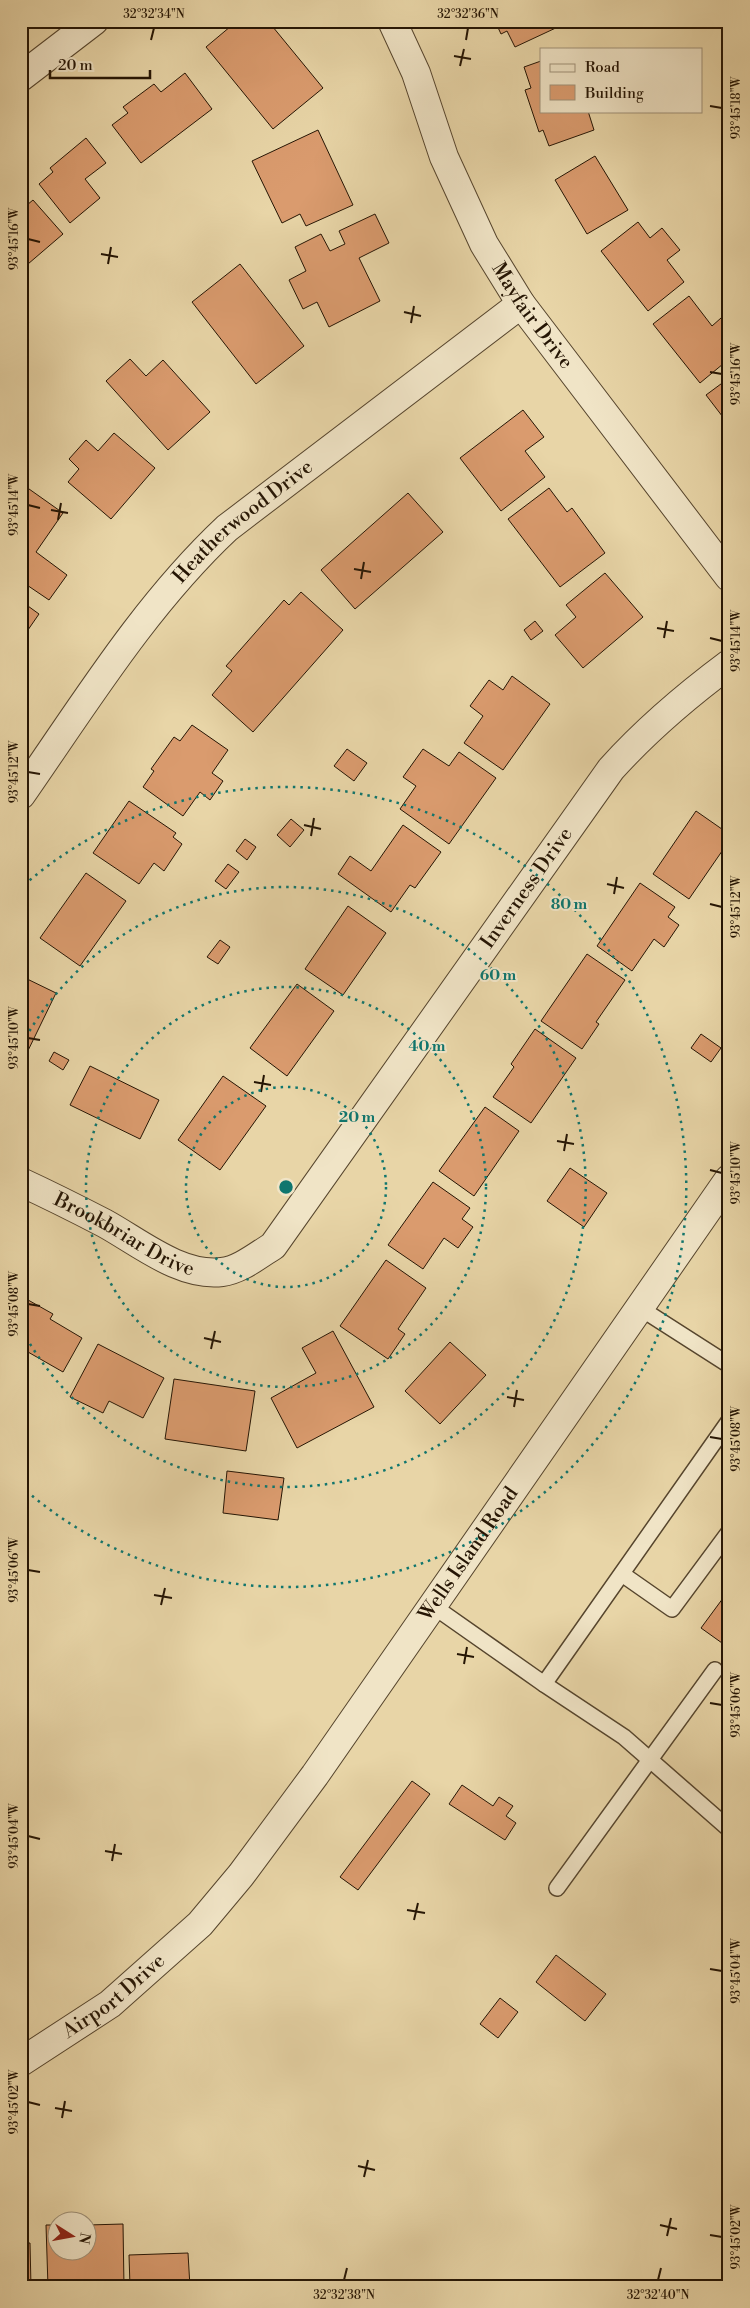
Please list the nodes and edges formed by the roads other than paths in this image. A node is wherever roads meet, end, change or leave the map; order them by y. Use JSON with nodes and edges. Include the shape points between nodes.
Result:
{"nodes":[{"id":1,"x":94,"y":21,"type":"edge"},
{"id":2,"x":392,"y":21,"type":"edge"},
{"id":3,"x":21,"y":77,"type":"edge"},
{"id":4,"x":521,"y":304,"type":"junction"},
{"id":5,"x":729,"y":577,"type":"edge"},
{"id":6,"x":729,"y":664,"type":"edge"},
{"id":7,"x":21,"y":795,"type":"edge"},
{"id":8,"x":729,"y":1179,"type":"edge"},
{"id":9,"x":21,"y":1182,"type":"edge"},
{"id":10,"x":232,"y":1270,"type":"joint"},
{"id":11,"x":640,"y":1308,"type":"junction"},
{"id":12,"x":729,"y":1365,"type":"edge"},
{"id":13,"x":729,"y":1421,"type":"edge"},
{"id":14,"x":729,"y":1532,"type":"edge"},
{"id":15,"x":622,"y":1574,"type":"junction"},
{"id":16,"x":433,"y":1606,"type":"junction"},
{"id":17,"x":715,"y":1670,"type":"dead end"},
{"id":18,"x":544,"y":1684,"type":"junction"},
{"id":19,"x":650,"y":1761,"type":"junction"},
{"id":20,"x":729,"y":1829,"type":"edge"},
{"id":21,"x":557,"y":1888,"type":"dead end"},
{"id":22,"x":200,"y":1924,"type":"joint"},
{"id":23,"x":21,"y":2062,"type":"edge"}],
"edges":[{"from":1,"to":3,"type":"street"},
{"from":2,"to":4,"type":"street","name":"Mayfair Drive","via":[[416,73],[444,157],[463,201],[484,244]]},
{"from":4,"to":5,"type":"street","name":"Mayfair Drive"},
{"from":4,"to":7,"type":"street","name":"Heatherwood Drive","via":[[227,528],[197,557],[143,621]]},
{"from":6,"to":10,"type":"street","name":"Inverness Drive","via":[[673,707],[611,769],[273,1246]]},
{"from":8,"to":11,"type":"street","name":"Wells Island Road"},
{"from":9,"to":10,"type":"street","name":"Brookbriar Drive","via":[[172,1262],[198,1272]]},
{"from":11,"to":12,"type":"lane"},
{"from":11,"to":16,"type":"street","name":"Wells Island Road"},
{"from":13,"to":15,"type":"lane"},
{"from":14,"to":15,"type":"lane","via":[[672,1609]]},
{"from":15,"to":18,"type":"lane"},
{"from":16,"to":18,"type":"lane"},
{"from":16,"to":22,"type":"street","name":"Wells Island Road","via":[[315,1775]]},
{"from":17,"to":19,"type":"lane"},
{"from":18,"to":19,"type":"lane","via":[[624,1737]]},
{"from":19,"to":20,"type":"lane"},
{"from":19,"to":21,"type":"lane"},
{"from":22,"to":23,"type":"street","name":"Airport Drive","via":[[110,2004]]}]}
